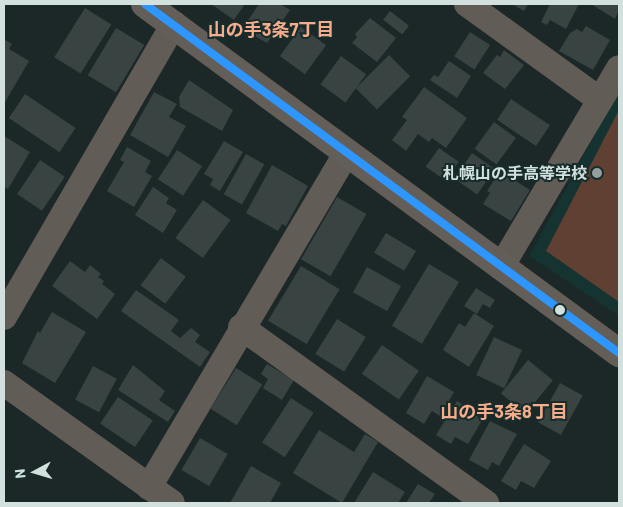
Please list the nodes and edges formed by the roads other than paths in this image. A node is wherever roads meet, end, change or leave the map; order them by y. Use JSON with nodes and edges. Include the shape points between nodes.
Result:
{"nodes":[{"id":1,"x":145,"y":4,"type":"edge"},
{"id":2,"x":468,"y":4,"type":"edge"},
{"id":3,"x":174,"y":24,"type":"junction"},
{"id":4,"x":619,"y":68,"type":"edge"},
{"id":5,"x":600,"y":100,"type":"junction"},
{"id":6,"x":346,"y":154,"type":"junction"},
{"id":7,"x":501,"y":267,"type":"junction"},
{"id":8,"x":4,"y":317,"type":"edge"},
{"id":9,"x":241,"y":327,"type":"junction"},
{"id":10,"x":619,"y":353,"type":"edge"},
{"id":11,"x":4,"y":383,"type":"edge"},
{"id":12,"x":149,"y":487,"type":"junction"},
{"id":13,"x":172,"y":503,"type":"edge"},
{"id":14,"x":486,"y":503,"type":"edge"}],
"edges":[{"from":1,"to":3,"type":"street"},
{"from":2,"to":5,"type":"street"},
{"from":3,"to":6,"type":"street"},
{"from":3,"to":8,"type":"street"},
{"from":4,"to":5,"type":"street"},
{"from":5,"to":7,"type":"street"},
{"from":6,"to":7,"type":"street"},
{"from":6,"to":9,"type":"street"},
{"from":7,"to":10,"type":"street"},
{"from":9,"to":12,"type":"street"},
{"from":9,"to":14,"type":"street"},
{"from":11,"to":12,"type":"street"},
{"from":12,"to":13,"type":"street"}]}
